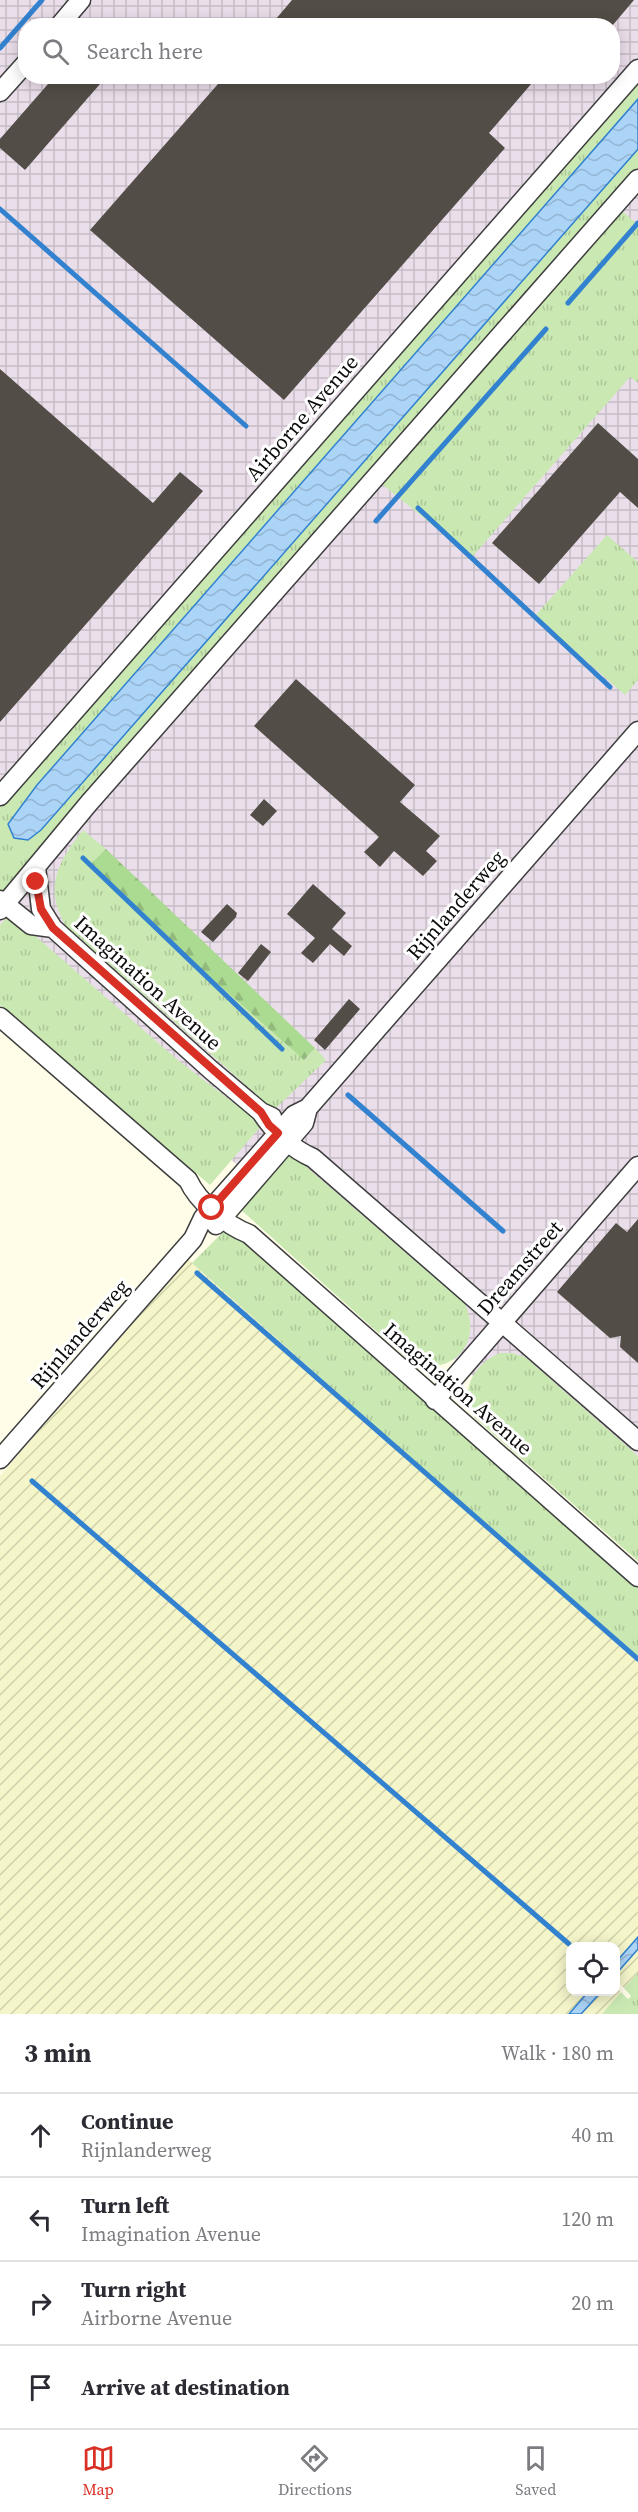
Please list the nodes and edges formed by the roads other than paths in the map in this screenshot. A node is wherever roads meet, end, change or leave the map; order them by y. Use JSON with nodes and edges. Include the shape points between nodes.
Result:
{"nodes":[{"id":1,"x":81,"y":0,"type":"edge"},
{"id":2,"x":66,"y":18,"type":"edge"},
{"id":3,"x":638,"y":69,"type":"edge"},
{"id":4,"x":18,"y":72,"type":"edge"},
{"id":5,"x":0,"y":92,"type":"edge"},
{"id":6,"x":638,"y":180,"type":"edge"},
{"id":7,"x":638,"y":731,"type":"edge"},
{"id":8,"x":0,"y":796,"type":"edge"},
{"id":9,"x":36,"y":867,"type":"junction"},
{"id":10,"x":2,"y":905,"type":"edge"},
{"id":11,"x":53,"y":928,"type":"junction"},
{"id":12,"x":0,"y":1017,"type":"edge"},
{"id":13,"x":286,"y":1134,"type":"junction"},
{"id":14,"x":638,"y":1166,"type":"edge"},
{"id":15,"x":221,"y":1208,"type":"junction"},
{"id":16,"x":502,"y":1323,"type":"junction"},
{"id":17,"x":435,"y":1400,"type":"junction"},
{"id":18,"x":638,"y":1441,"type":"edge"},
{"id":19,"x":0,"y":1459,"type":"edge"},
{"id":20,"x":638,"y":1577,"type":"edge"}],
"edges":[{"from":1,"to":2,"type":"street"},
{"from":3,"to":8,"type":"street","name":"Airborne Avenue"},
{"from":4,"to":5,"type":"street"},
{"from":6,"to":9,"type":"street","via":[[88,803]]},
{"from":7,"to":13,"type":"street","name":"Rijnlanderweg","via":[[308,1108],[304,1124]]},
{"from":9,"to":10,"type":"street"},
{"from":9,"to":11,"type":"street","via":[[41,909]]},
{"from":10,"to":11,"type":"street","name":"Imagination Avenue","via":[[31,925]]},
{"from":11,"to":13,"type":"street","name":"Imagination Avenue","via":[[261,1112],[269,1125]]},
{"from":12,"to":15,"type":"street","name":"Imagination Avenue","via":[[188,1180],[201,1183]]},
{"from":13,"to":15,"type":"street","name":"Rijnlanderweg"},
{"from":13,"to":16,"type":"street","name":"Imagination Avenue","via":[[301,1153],[313,1158]]},
{"from":14,"to":16,"type":"street","name":"Dreamstreet"},
{"from":15,"to":17,"type":"street","name":"Imagination Avenue","via":[[235,1228],[249,1234]]},
{"from":15,"to":19,"type":"street","name":"Rijnlanderweg","via":[[214,1227],[193,1239]]},
{"from":16,"to":17,"type":"street","name":"Dreamstreet"},
{"from":16,"to":18,"type":"street","name":"Imagination Avenue"},
{"from":17,"to":20,"type":"street","name":"Imagination Avenue"}]}
